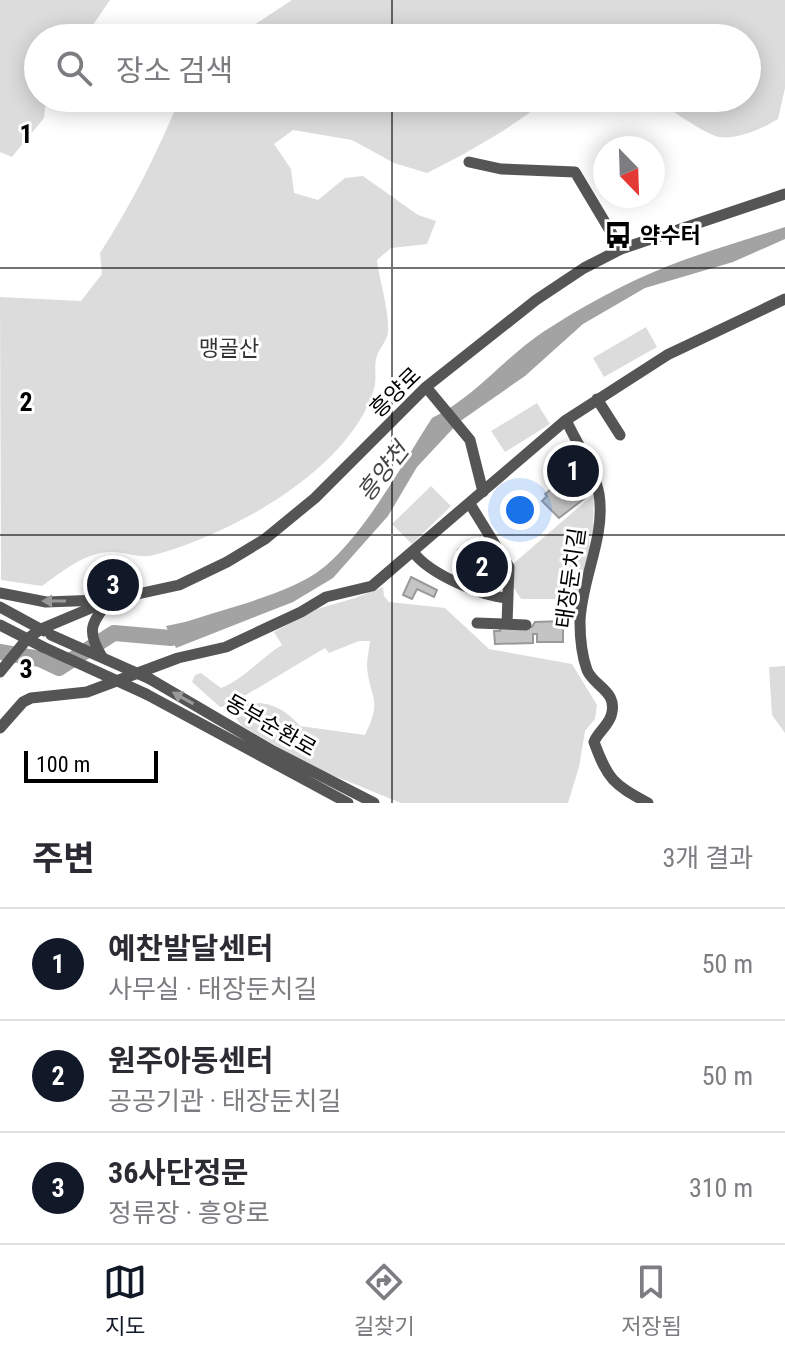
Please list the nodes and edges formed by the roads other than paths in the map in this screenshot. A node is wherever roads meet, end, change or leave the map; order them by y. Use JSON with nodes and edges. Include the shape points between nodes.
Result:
{"nodes":[{"id":1,"x":469,"y":162,"type":"dead end"},
{"id":2,"x":785,"y":194,"type":"edge"},
{"id":3,"x":621,"y":249,"type":"junction"},
{"id":4,"x":785,"y":299,"type":"edge"},
{"id":5,"x":430,"y":392,"type":"junction"},
{"id":6,"x":597,"y":399,"type":"junction"},
{"id":7,"x":566,"y":420,"type":"junction"},
{"id":8,"x":620,"y":435,"type":"dead end"},
{"id":9,"x":483,"y":492,"type":"junction"},
{"id":10,"x":470,"y":504,"type":"junction"},
{"id":11,"x":414,"y":553,"type":"junction"},
{"id":12,"x":0,"y":593,"type":"edge"},
{"id":13,"x":507,"y":598,"type":"junction"},
{"id":14,"x":110,"y":600,"type":"junction"},
{"id":15,"x":0,"y":607,"type":"edge"},
{"id":16,"x":477,"y":623,"type":"dead end"},
{"id":17,"x":507,"y":624,"type":"junction"},
{"id":18,"x":0,"y":625,"type":"edge"},
{"id":19,"x":526,"y":625,"type":"dead end"},
{"id":20,"x":46,"y":632,"type":"junction"},
{"id":21,"x":24,"y":643,"type":"junction"},
{"id":22,"x":102,"y":657,"type":"junction"},
{"id":23,"x":0,"y":672,"type":"edge"},
{"id":24,"x":0,"y":728,"type":"edge"},
{"id":25,"x":348,"y":803,"type":"edge"},
{"id":26,"x":374,"y":803,"type":"edge"},
{"id":27,"x":648,"y":803,"type":"edge"}],
"edges":[{"from":1,"to":3,"type":"street","via":[[575,172]]},
{"from":2,"to":3,"type":"street","name":"흥양로"},
{"from":3,"to":5,"type":"street","name":"흥양로","via":[[536,300]]},
{"from":4,"to":6,"type":"street","via":[[667,355]]},
{"from":5,"to":9,"type":"street","via":[[470,440]]},
{"from":5,"to":14,"type":"street","name":"흥양로","via":[[265,539],[179,585]]},
{"from":6,"to":7,"type":"street"},
{"from":6,"to":8,"type":"street"},
{"from":7,"to":9,"type":"street"},
{"from":7,"to":27,"type":"street","name":"태장둔치길","via":[[599,494],[580,620],[589,674],[612,703],[611,716],[594,742],[616,785]]},
{"from":9,"to":10,"type":"street"},
{"from":10,"to":11,"type":"street"},
{"from":10,"to":13,"type":"street","via":[[509,567]]},
{"from":11,"to":13,"type":"street","via":[[422,564],[492,597]]},
{"from":11,"to":24,"type":"street","via":[[372,586],[326,597],[226,647],[178,658],[87,692],[31,698]]},
{"from":14,"to":12,"type":"street","one_way":true,"via":[[46,602]]},
{"from":13,"to":17,"type":"street"},
{"from":14,"to":20,"type":"street","name":"흥양로"},
{"from":14,"to":22,"type":"street","via":[[95,618],[92,635]]},
{"from":15,"to":20,"type":"street"},
{"from":16,"to":17,"type":"street"},
{"from":17,"to":19,"type":"street"},
{"from":18,"to":21,"type":"street"},
{"from":20,"to":21,"type":"street","name":"흥양로"},
{"from":20,"to":22,"type":"street","name":"동부순환로","bridge":true},
{"from":21,"to":23,"type":"street","name":"흥양로"},
{"from":21,"to":25,"type":"street","name":"동부순환로","bridge":true,"via":[[146,694]]},
{"from":26,"to":22,"type":"street","name":"동부순환로","one_way":true,"bridge":true}]}
